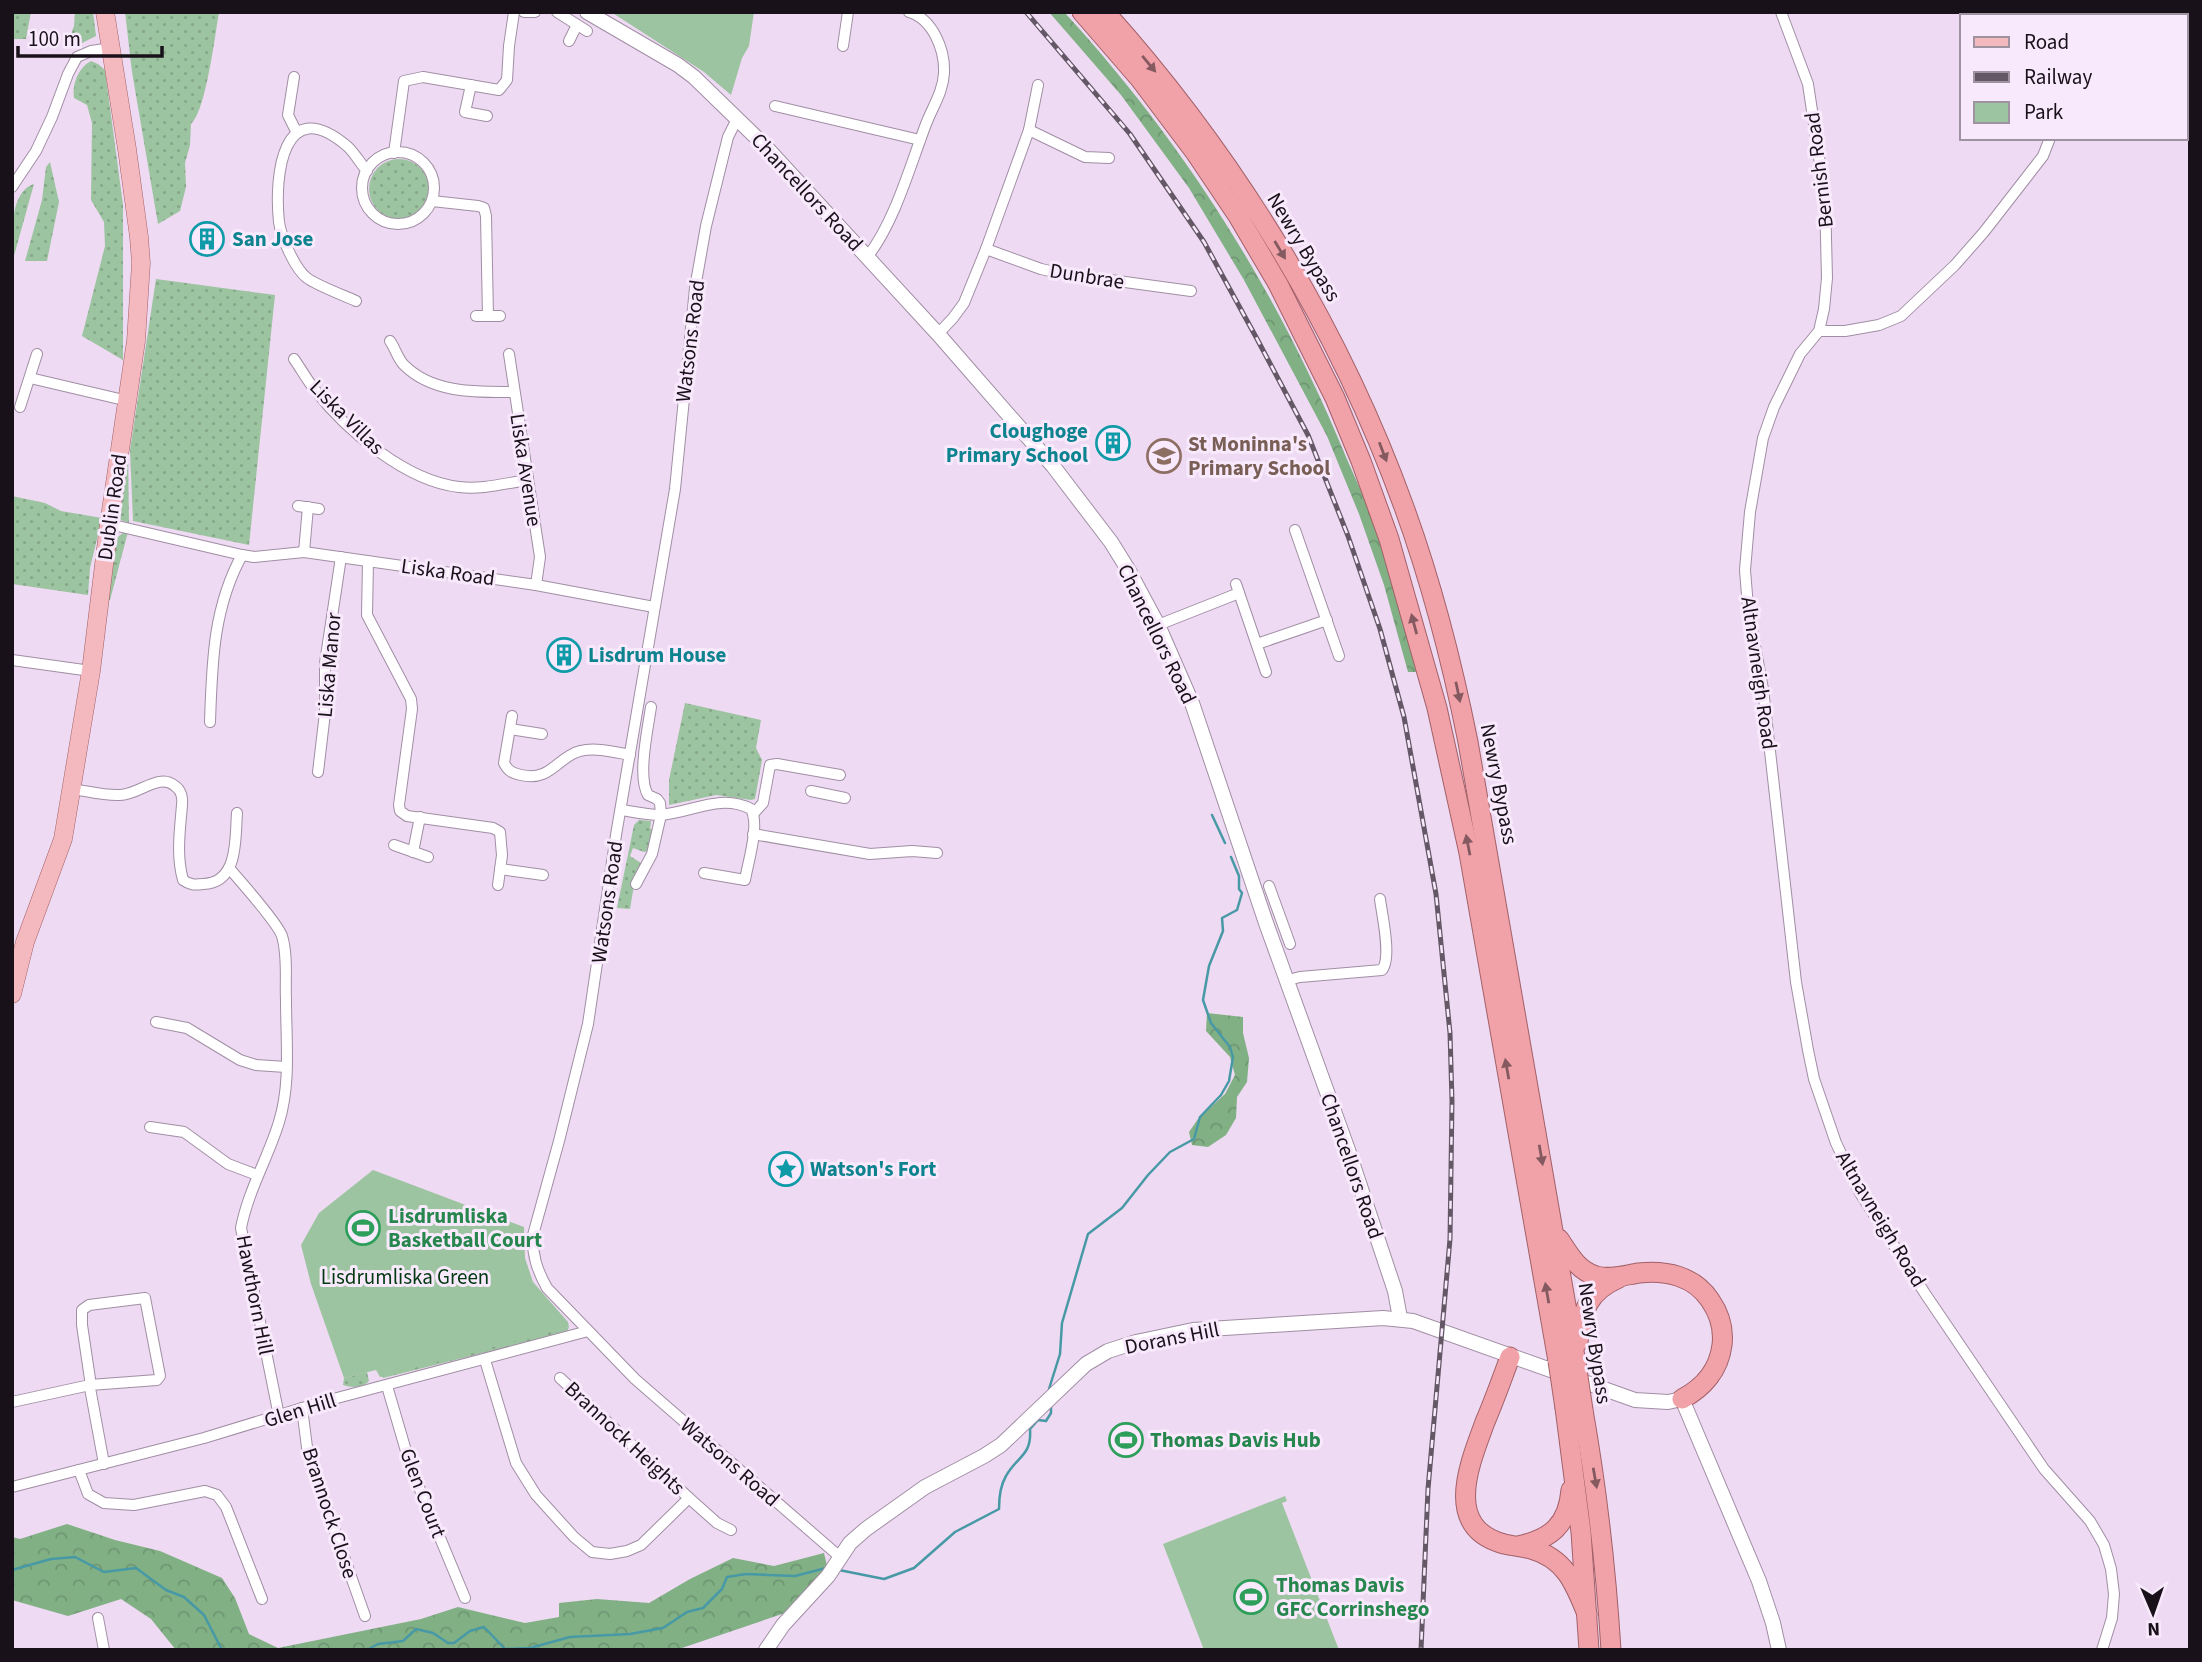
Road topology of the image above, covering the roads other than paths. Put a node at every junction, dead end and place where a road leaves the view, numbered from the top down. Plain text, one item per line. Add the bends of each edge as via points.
1 (105, 12) edge
2 (514, 12) edge
3 (524, 12) edge
4 (535, 12) edge
5 (557, 12) edge
6 (587, 12) edge
7 (848, 12) edge
8 (909, 12) edge
9 (1082, 12) edge
10 (1105, 12) edge
11 (1782, 12) edge
12 (569, 41) dead end
13 (843, 46) dead end
14 (112, 48) junction
15 (294, 77) dead end
16 (471, 85) junction
17 (1038, 85) dead end
18 (775, 106) dead end
19 (487, 116) dead end
20 (737, 118) junction
21 (1029, 130) junction
22 (296, 131) junction
23 (920, 140) junction
24 (2049, 140) edge
25 (394, 153) junction
26 (1109, 158) dead end
27 (367, 171) junction
28 (12, 187) edge
29 (432, 201) junction
30 (986, 249) junction
31 (868, 256) junction
32 (1191, 291) dead end
33 (356, 301) dead end
34 (476, 316) dead end
35 (1819, 331) junction
36 (938, 334) junction
37 (390, 341) dead end
38 (37, 354) dead end
39 (509, 354) dead end
40 (294, 359) dead end
41 (30, 378) junction
42 (514, 392) junction
43 (128, 401) junction
44 (20, 407) dead end
45 (528, 480) junction
46 (309, 507) dead end
47 (109, 524) junction
48 (1295, 530) dead end
49 (304, 552) junction
50 (242, 555) junction
51 (341, 557) junction
52 (368, 561) junction
53 (1745, 570) joint
54 (536, 585) junction
55 (654, 607) junction
56 (1327, 620) junction
57 (1158, 625) junction
58 (1257, 643) junction
59 (1339, 656) dead end
60 (12, 660) edge
61 (90, 671) junction
62 (1266, 672) dead end
63 (651, 707) dead end
64 (512, 716) dead end
65 (210, 722) dead end
66 (510, 729) junction
67 (542, 734) dead end
68 (630, 754) junction
69 (318, 772) dead end
70 (72, 789) junction
71 (811, 791) dead end
72 (826, 794) junction
73 (845, 797) dead end
74 (622, 810) junction
75 (237, 813) dead end
76 (754, 813) junction
77 (660, 815) junction
78 (420, 817) junction
79 (753, 834) junction
80 (394, 845) dead end
81 (413, 852) junction
82 (937, 853) dead end
83 (428, 857) dead end
84 (229, 868) junction
85 (500, 869) junction
86 (704, 873) dead end
87 (543, 875) dead end
88 (636, 884) dead end
89 (498, 885) dead end
90 (1269, 886) dead end
91 (1380, 899) dead end
92 (1273, 920) junction
93 (1290, 944) dead end
94 (1287, 980) junction
95 (13, 991) edge
96 (156, 1022) dead end
97 (286, 1067) junction
98 (150, 1127) dead end
99 (257, 1175) junction
100 (1553, 1229) junction
101 (1623, 1276) junction
102 (1400, 1318) junction
103 (588, 1331) junction
104 (1510, 1357) junction
105 (485, 1360) junction
106 (1570, 1361) junction
107 (560, 1378) dead end
108 (90, 1385) junction
109 (387, 1386) junction
110 (1682, 1399) junction
111 (12, 1402) edge
112 (302, 1408) junction
113 (1574, 1409) junction
114 (279, 1416) junction
115 (104, 1464) junction
116 (1573, 1468) junction
117 (79, 1470) junction
118 (12, 1487) edge
119 (689, 1498) junction
120 (731, 1530) dead end
121 (1516, 1546) junction
122 (835, 1565) junction
123 (465, 1598) dead end
124 (262, 1599) dead end
125 (1587, 1614) junction
126 (365, 1616) dead end
127 (98, 1618) dead end
128 (104, 1650) edge
129 (766, 1650) edge
130 (1589, 1650) edge
131 (1611, 1650) edge
132 (1779, 1650) edge
133 (2102, 1650) edge

1 - 14 main road, Dublin Road
2 - 16 street via 507,80 499,90
3 - 4 street
5 - 12 street via 582,28
6 - 20 street, Chancellors Road via 678,65
7 - 13 street
8 - 23 street via 933,31 943,62 940,95
106 -> 9 highway, Newry Bypass via 1455,781 1384,526 1335,398 1238,216 1140,79
10 -> 100 highway, Newry Bypass via 1210,142 1287,261 1338,352 1405,508 1452,663
11 - 35 street, Bernish Road via 1807,81 1825,197 1827,278
14 - 28 street via 77,57 36,151
14 - 43 main road, Dublin Road via 141,263
15 - 22 street via 288,115
16 - 19 street via 465,112
16 - 25 street via 423,77 404,81
17 - 21 street
18 - 23 street
20 - 31 street, Chancellors Road
20 - 55 street, Watsons Road via 706,226 695,288 675,489
21 - 26 street via 1086,157
21 - 30 street
22 - 27 street via 322,130 348,147
22 - 33 street via 286,147 281,172 279,224 293,260 307,278
23 - 31 street via 887,226
24 - 35 street via 2043,156 1984,232 1901,316 1880,325
25 - 27 street via 377,159
25 - 29 street via 417,158 427,166 434,184
27 - 29 street via 362,184 364,201 387,223 416,220
29 - 34 street via 484,208 494,316
30 - 32 street, Dunbrae via 1050,271
30 - 36 street via 964,303
31 - 36 street, Chancellors Road
35 - 53 street, Bernish Road via 1800,354 1763,438
36 - 57 street, Chancellors Road via 1053,466 1111,542
37 - 42 street via 404,364 429,381 448,388
38 - 41 street
39 - 42 street, Liska Avenue
40 - 45 street, Liska Villas via 342,419 392,462 456,487
41 - 43 street
41 - 44 street
42 - 45 street, Liska Avenue
43 - 47 main road, Dublin Road
45 - 54 street, Liska Avenue via 540,557
46 - 49 street
47 - 50 street, Liska Road
47 - 61 main road, Dublin Road
48 - 56 street
49 - 50 street, Liska Road
49 - 51 street, Liska Road
50 - 65 street via 224,596 212,650
51 - 52 street, Liska Road
51 - 69 street, Liska Manor via 325,663 326,713
52 - 54 street, Liska Road
52 - 78 street via 367,615 411,699 400,811
53 - 133 street, Altnavneigh Road via 1765,702 1796,982 1824,1108 1849,1170 1884,1233 2044,1469 2090,1521 2104,1545 2114,1594
54 - 55 street, Liska Road
55 - 68 street, Watsons Road
56 - 58 street
56 - 59 street
57 - 58 street via 1237,588
57 - 92 street, Chancellors Road
58 - 62 street
60 - 61 street
61 - 70 main road, Dublin Road
63 - 77 street via 644,787 660,803
64 - 66 street
66 - 67 street
66 - 68 street via 504,763 511,772 526,776 545,774 577,752
68 - 74 street, Watsons Road
70 - 84 street via 121,795 168,781 178,788 183,800 178,865 183,880 191,885 210,884
70 - 95 main road, Dublin Road via 63,839 25,942
71 - 72 street
72 - 73 street
72 - 76 street via 835,774 769,766 763,803
74 - 77 street
74 - 103 street, Watsons Road via 588,1024 532,1250 547,1288
75 - 84 street
76 - 77 street via 746,806 717,802
76 - 79 street
77 - 88 street via 652,854
78 - 81 street
78 - 85 street via 500,832
79 - 82 street via 870,853
79 - 86 street via 745,885
80 - 81 street
81 - 83 street
84 - 97 street, Hawthorn Hill via 281,934
85 - 87 street
85 - 89 street
90 - 92 street
91 - 94 street via 1387,956 1382,970
92 - 93 street
92 - 94 street, Chancellors Road
94 - 102 street, Chancellors Road via 1395,1291
96 - 97 street via 187,1028 240,1060
97 - 99 street, Hawthorn Hill via 279,1121
98 - 99 street via 184,1132 228,1164
99 - 114 street, Hawthorn Hill via 241,1228
100 - 101 highway via 1585,1270 1606,1277
100 - 106 highway, Newry Bypass
101 - 106 highway via 1606,1283 1585,1306
101 - 110 highway via 1649,1272 1686,1278 1699,1286 1714,1306 1722,1331 1720,1358 1705,1382
102 - 104 street, Dorans Hill
102 - 122 street, Dorans Hill via 1241,1325 1167,1335 1108,1351 1086,1364 1001,1445 925,1487 866,1529
103 - 105 street, Glen Hill
103 - 122 street, Watsons Road
104 - 110 street, Dorans Hill via 1635,1401
104 - 121 highway via 1467,1472 1465,1502 1482,1533
105 - 109 street, Glen Hill
105 - 119 street, Brannock Heights via 516,1463 531,1489 592,1552 610,1554 641,1545
106 - 113 highway, Newry Bypass, bridge
107 - 119 street, Brannock Heights
108 - 108 street via 158,1380 145,1298 89,1305 82,1310
108 - 111 street
108 - 115 street
109 - 112 street, Glen Hill
109 - 123 street, Glen Court via 411,1468
110 - 132 street via 1759,1581
112 - 114 street, Glen Hill
112 - 126 street, Brannock Close via 308,1455
113 - 116 highway, Newry Bypass
113 -> 131 highway, Newry Bypass via 1597,1494
114 - 115 street, Glen Hill
115 - 117 street, Glen Hill
116 - 121 highway via 1571,1496 1562,1521 1545,1538
116 - 125 highway, Newry Bypass
117 - 118 street, Glen Hill
117 - 124 street via 88,1494 104,1503 134,1504 205,1491 217,1495
119 - 120 street, Brannock Heights
121 - 125 highway via 1557,1561 1571,1578
122 - 129 street, Dorans Hill
125 - 130 highway, Newry Bypass
127 - 128 street

